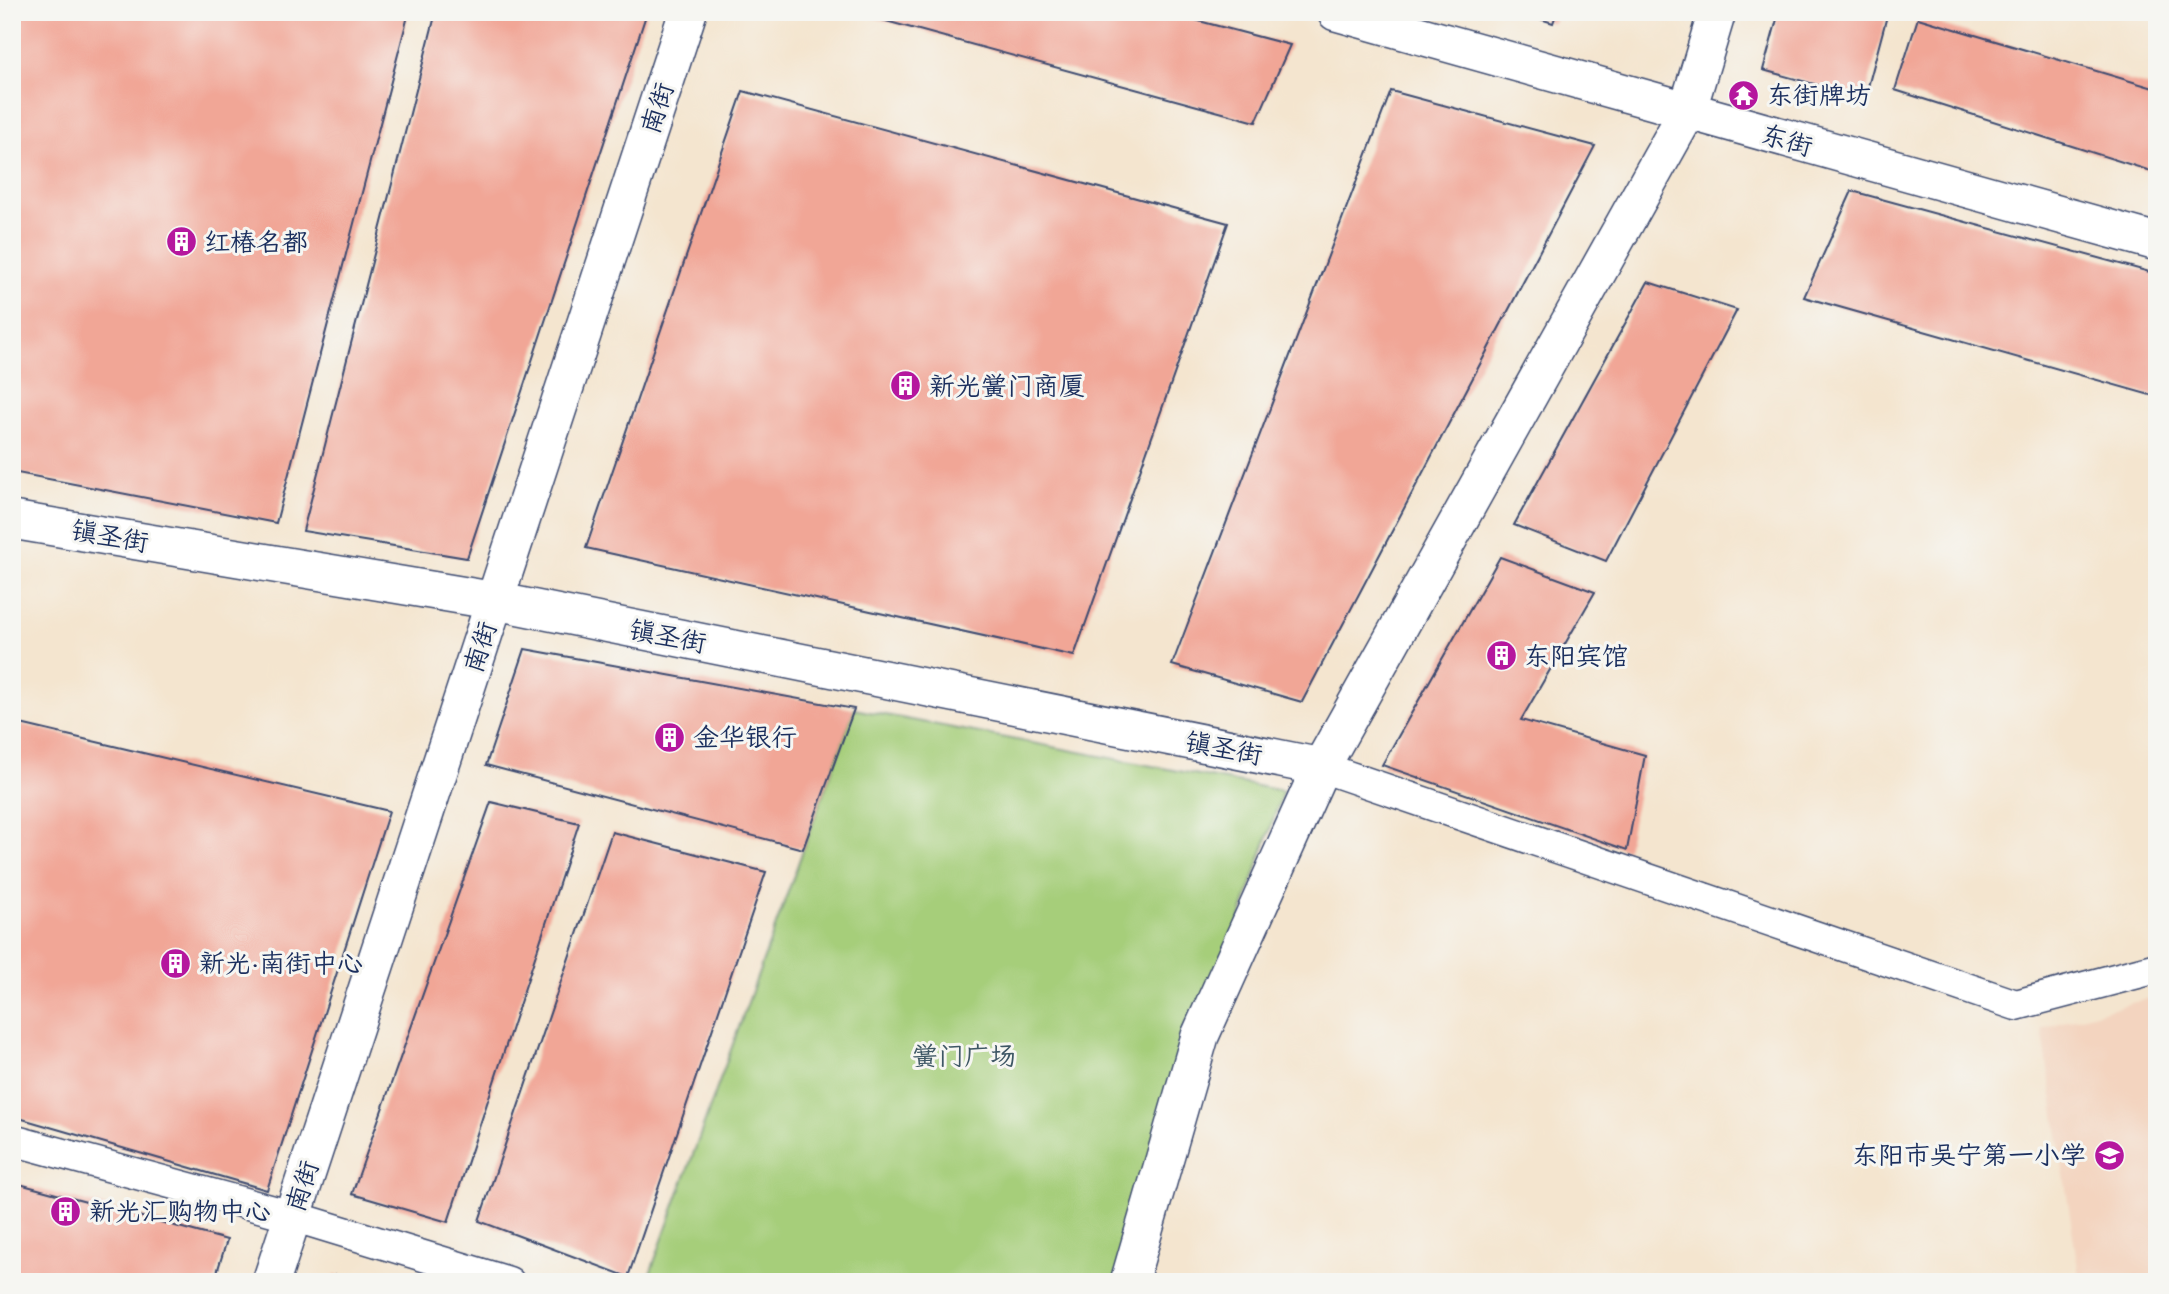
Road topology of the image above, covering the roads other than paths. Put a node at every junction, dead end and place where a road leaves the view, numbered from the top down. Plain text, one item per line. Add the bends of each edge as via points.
1 (688, 12) edge
2 (1336, 12) edge
3 (1717, 12) edge
4 (1687, 112) junction
5 (2157, 242) edge
6 (12, 520) edge
7 (496, 601) junction
8 (1321, 767) junction
9 (2157, 968) edge
10 (12, 1140) edge
11 (292, 1216) junction
12 (271, 1282) edge
13 (509, 1282) edge
14 (1129, 1282) edge

1 - 7 street, 南街
2 - 4 street, 东街
3 - 4 street
4 - 5 street, 东街
4 - 8 street
6 - 7 street, 镇圣街
7 - 8 street, 镇圣街
7 - 11 street, 南街
8 - 9 street via 2016,1005
8 - 14 street via 1199,1036
10 - 11 street
11 - 12 street, 南街
11 - 13 street

